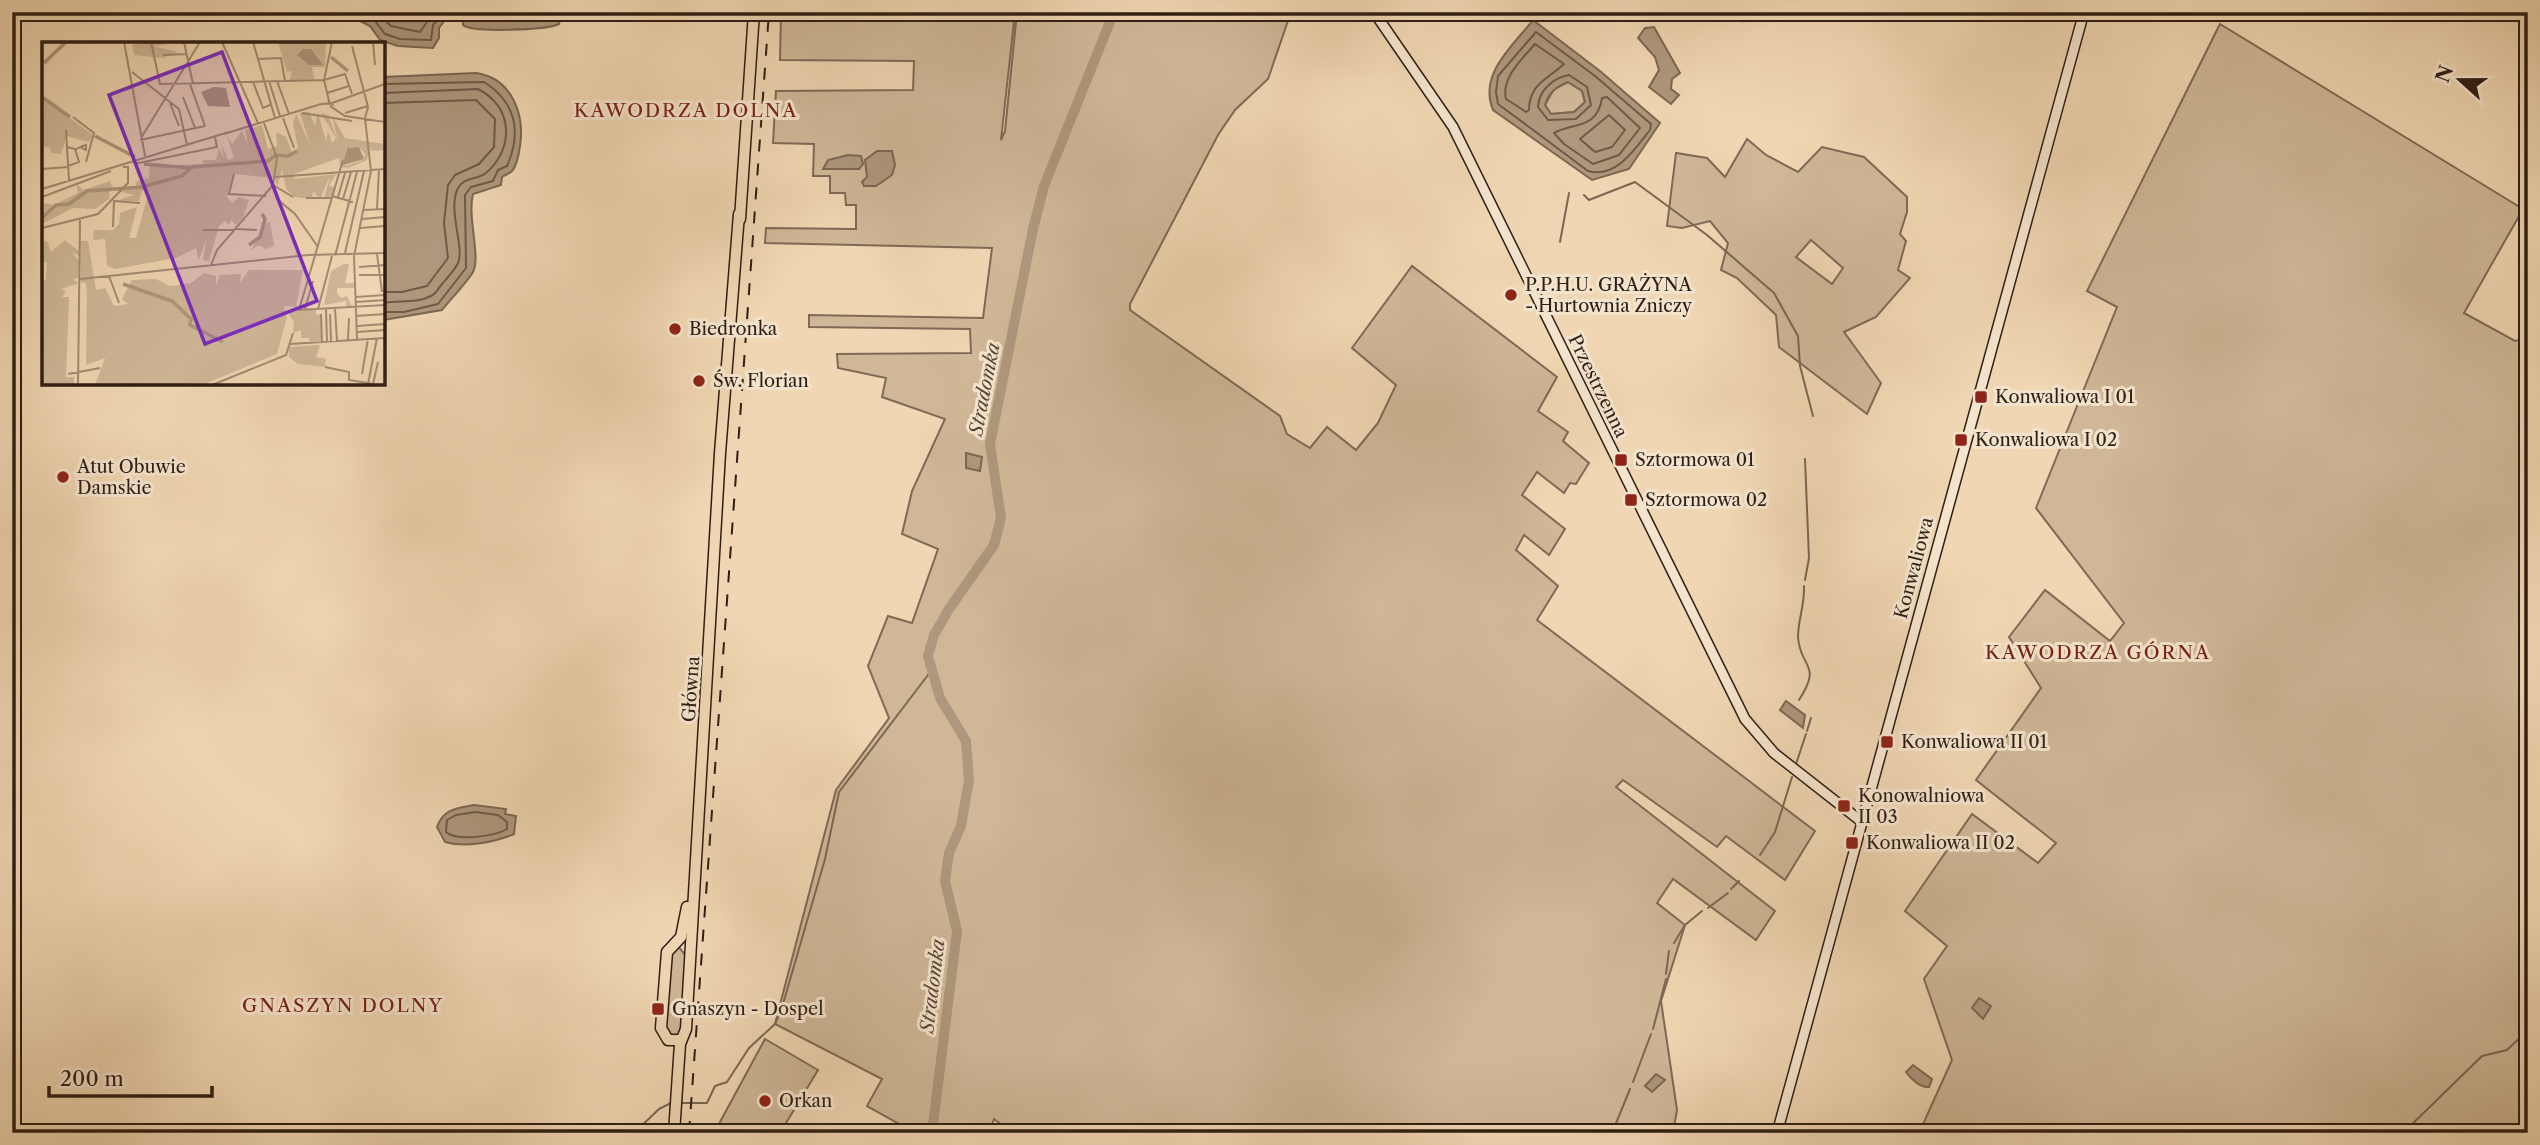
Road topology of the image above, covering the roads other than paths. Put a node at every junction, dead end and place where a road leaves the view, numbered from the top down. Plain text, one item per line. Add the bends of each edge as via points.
1 (754, 12) edge
2 (1374, 12) edge
3 (2084, 12) edge
4 (1861, 822) junction
5 (692, 880) junction
6 (677, 943) junction
7 (690, 954) junction
8 (676, 1041) junction
9 (674, 1133) edge
10 (1777, 1133) edge

1 - 5 main road, Główna
2 - 4 street, Przestrzenna via 1453,127 1745,719 1774,753
3 - 4 street, Konwaliowa
4 - 10 street, Konwaliowa
5 - 6 main road, Główna
5 - 7 main road, Główna
6 - 7 main road
6 - 8 main road, Główna via 667,952 661,1028 664,1037
7 - 8 main road, Główna via 686,1030
8 - 9 main road

